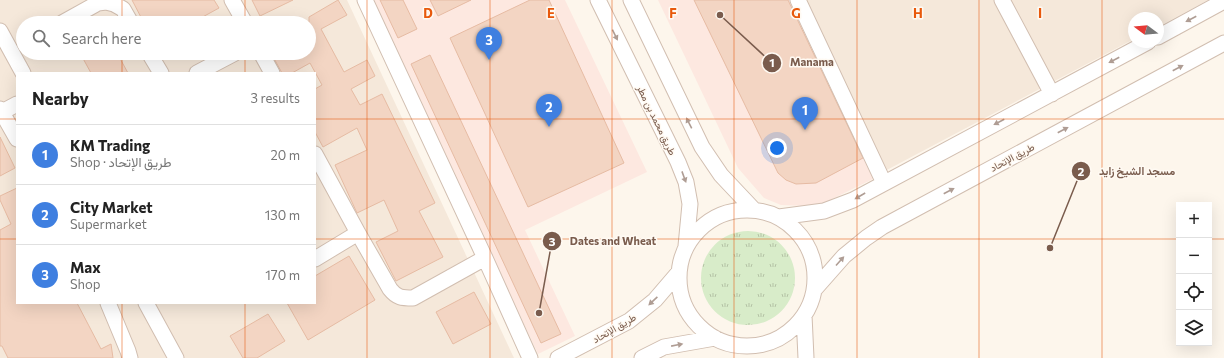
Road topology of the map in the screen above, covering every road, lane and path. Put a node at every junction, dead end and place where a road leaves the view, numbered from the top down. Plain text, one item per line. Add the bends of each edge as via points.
1 (232, 0) edge
2 (365, 0) edge
3 (598, 0) edge
4 (631, 0) edge
5 (798, 0) edge
6 (1002, 0) edge
7 (1214, 3) edge
8 (75, 16) edge
9 (127, 16) edge
10 (241, 16) edge
11 (0, 31) edge
12 (1164, 33) edge
13 (1224, 43) edge
14 (16, 47) edge
15 (1137, 48) edge
16 (20, 60) edge
17 (153, 60) edge
18 (222, 60) edge
19 (265, 60) edge
20 (23, 72) edge
21 (160, 72) edge
22 (199, 72) edge
23 (271, 72) edge
24 (1052, 94) junction
25 (16, 104) edge
26 (1, 111) edge
27 (16, 137) edge
28 (316, 156) edge
29 (884, 182) junction
30 (754, 210) junction
31 (779, 217) junction
32 (358, 233) junction
33 (686, 248) junction
34 (316, 258) edge
35 (485, 258) junction
36 (680, 272) junction
37 (814, 290) junction
38 (108, 304) edge
39 (147, 304) edge
40 (804, 315) junction
41 (715, 338) junction
42 (745, 346) junction
43 (130, 358) edge
44 (176, 358) edge
45 (530, 358) edge
46 (558, 358) edge
47 (642, 358) edge
48 (755, 358) edge
49 (806, 358) edge

1 - 10 street
2 - 35 street
3 -> 33 street, طريق محمد بن مطر via 686,182 690,204
30 -> 4 street via 721,175 702,147
5 - 29 street
6 - 24 street
7 -> 12 street
8 - 9 street via 98,3 106,2 123,9
11 - 14 street
37 -> 13 street, طريق اﻹتحاد via 844,256 882,227
15 -> 24 street
16 - 20 street
17 - 21 street
18 - 22 street
19 - 23 street
24 -> 29 street
25 - 26 street
26 - 27 street
28 - 32 street
29 -> 31 street via 853,200 832,208
30 - 31 street
30 - 33 street via 722,214 707,222
31 - 37 street via 791,225 808,248 813,261
32 - 34 street
32 - 35 street via 390,289 395,295 403,298 413,298
33 - 36 street
35 - 45 street
36 - 41 street via 680,288 691,317
36 -> 46 street, طريق اﻹتحاد via 655,300 629,321
37 - 40 street
38 - 43 street
39 - 44 street
40 - 42 street via 785,335 759,345
40 - 49 street
41 - 42 street via 729,344
47 -> 41 street via 664,347
42 - 48 street

